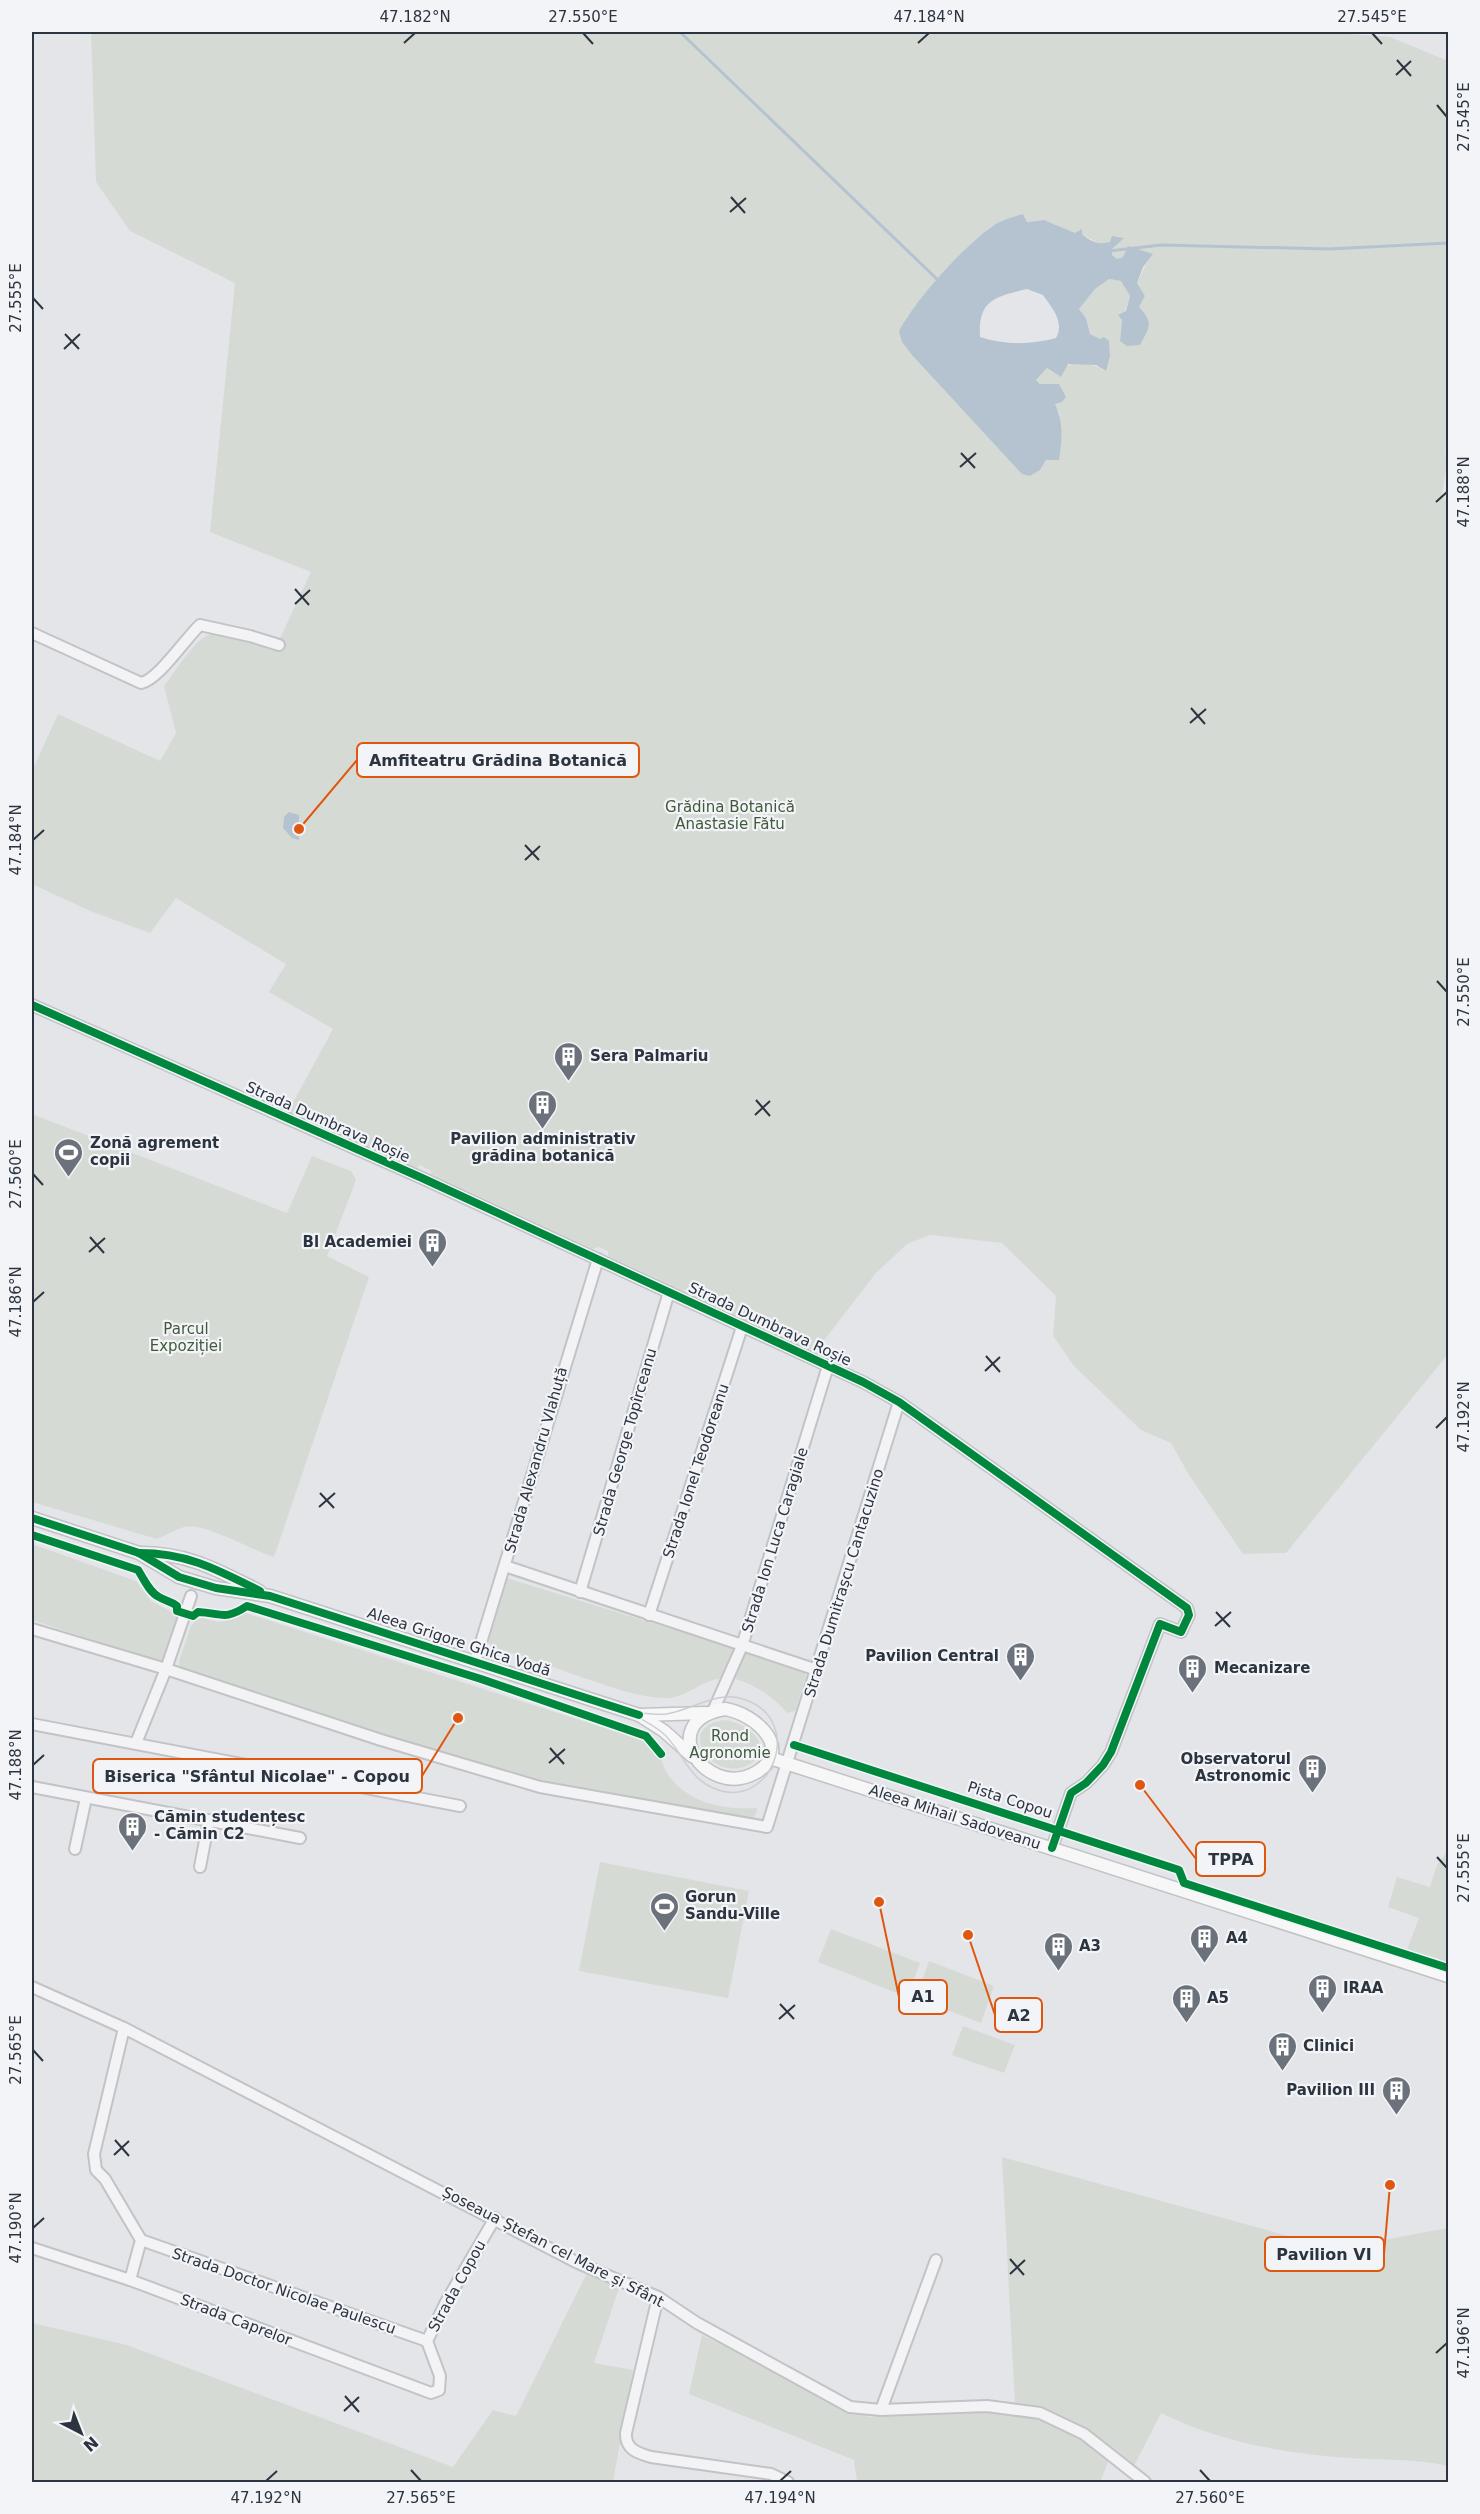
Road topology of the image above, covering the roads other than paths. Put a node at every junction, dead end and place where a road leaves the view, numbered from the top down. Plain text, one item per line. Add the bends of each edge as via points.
1 (32, 633) edge
2 (279, 645) dead end
3 (32, 1005) edge
4 (598, 1259) junction
5 (669, 1292) junction
6 (742, 1327) junction
7 (828, 1366) junction
8 (899, 1402) junction
9 (32, 1518) edge
10 (139, 1553) junction
11 (505, 1566) junction
12 (580, 1592) junction
13 (191, 1596) dead end
14 (270, 1596) junction
15 (649, 1616) junction
16 (32, 1629) edge
17 (742, 1646) junction
18 (475, 1662) junction
19 (166, 1670) junction
20 (817, 1670) junction
21 (710, 1712) junction
22 (639, 1715) junction
23 (32, 1724) edge
24 (136, 1743) junction
25 (695, 1758) junction
26 (770, 1758) junction
27 (787, 1763) junction
28 (32, 1787) edge
29 (86, 1798) junction
30 (460, 1806) dead end
31 (209, 1820) junction
32 (300, 1838) dead end
33 (1052, 1848) junction
34 (75, 1849) dead end
35 (200, 1867) dead end
36 (1449, 1976) edge
37 (32, 1988) edge
38 (124, 2028) junction
39 (495, 2218) junction
40 (141, 2240) junction
41 (32, 2248) edge
42 (936, 2260) dead end
43 (130, 2280) junction
44 (658, 2297) junction
45 (427, 2341) junction
46 (439, 2390) joint
47 (881, 2410) junction
48 (788, 2482) edge
49 (1145, 2482) edge

1 - 2 street via 141,683 155,676 200,625
3 - 4 street, Strada Dumbrava Roșie
4 - 5 street, Strada Dumbrava Roșie
4 - 11 street, Strada Alexandru Vlahuță
5 - 6 street, Strada Dumbrava Roșie
5 - 12 street, Strada George Topîrceanu
6 - 7 street, Strada Dumbrava Roșie
6 - 15 street, Strada Ionel Teodoreanu
7 - 8 street, Strada Dumbrava Roșie
7 - 17 street, Strada Ion Luca Caragiale
8 - 20 street, Strada Dumitrașcu Cantacuzino
8 - 33 street, Strada Dumbrava Roșie via 1187,1608 1189,1615 1180,1632 1161,1624 1111,1752 1086,1783 1071,1793
9 - 10 main road, Aleea Grigore Ghica Vodă
10 - 14 main road, Aleea Grigore Ghica Vodă via 183,1557 206,1564
10 - 14 main road, Aleea Grigore Ghica Vodă via 188,1580
11 - 12 street
11 - 18 street, Strada Alexandru Vlahuță
12 - 15 street
13 - 19 street
14 - 18 main road, Aleea Grigore Ghica Vodă
15 - 17 street
16 - 19 street
17 - 20 street
17 - 21 street, Strada Ion Luca Caragiale
18 - 22 main road, Aleea Grigore Ghica Vodă
19 - 24 street
19 - 27 street, Strada Dumitrașcu Cantacuzino via 540,1787 767,1827
20 - 27 street, Strada Dumitrașcu Cantacuzino
21 - 22 main road, Aleea Grigore Ghica Vodă
21 - 25 main road via 697,1719 690,1734 690,1749
21 - 26 main road via 737,1711 757,1721 771,1742
22 - 25 main road, Aleea Grigore Ghica Vodă
23 - 24 street
24 - 30 street
25 - 26 main road via 709,1771 738,1778 758,1772
26 - 27 main road, Aleea Mihail Sadoveanu
27 - 33 main road, Aleea Mihail Sadoveanu
28 - 29 street
29 - 31 street
29 - 34 street
31 - 32 street
31 - 35 street
33 - 36 main road, Aleea Mihail Sadoveanu
37 - 38 street, Șoseaua Ștefan cel Mare și Sfânt
38 - 39 street, Șoseaua Ștefan cel Mare și Sfânt
38 - 40 street via 94,2154 96,2170
39 - 44 street, Șoseaua Ștefan cel Mare și Sfânt via 578,2263
39 - 45 street, Strada Copou
40 - 43 street
40 - 45 street, Strada Doctor Nicolae Paulescu
41 - 43 street, Strada Caprelor
42 - 47 street
43 - 46 street, Strada Caprelor via 409,2386 431,2393
44 - 47 street, Șoseaua Ștefan cel Mare și Sfânt via 850,2407
44 - 48 street via 626,2433 628,2447 651,2457 771,2474
45 - 46 street, Strada Copou via 440,2376
47 - 49 street, Șoseaua Ștefan cel Mare și Sfânt via 987,2406 1040,2413 1084,2434

